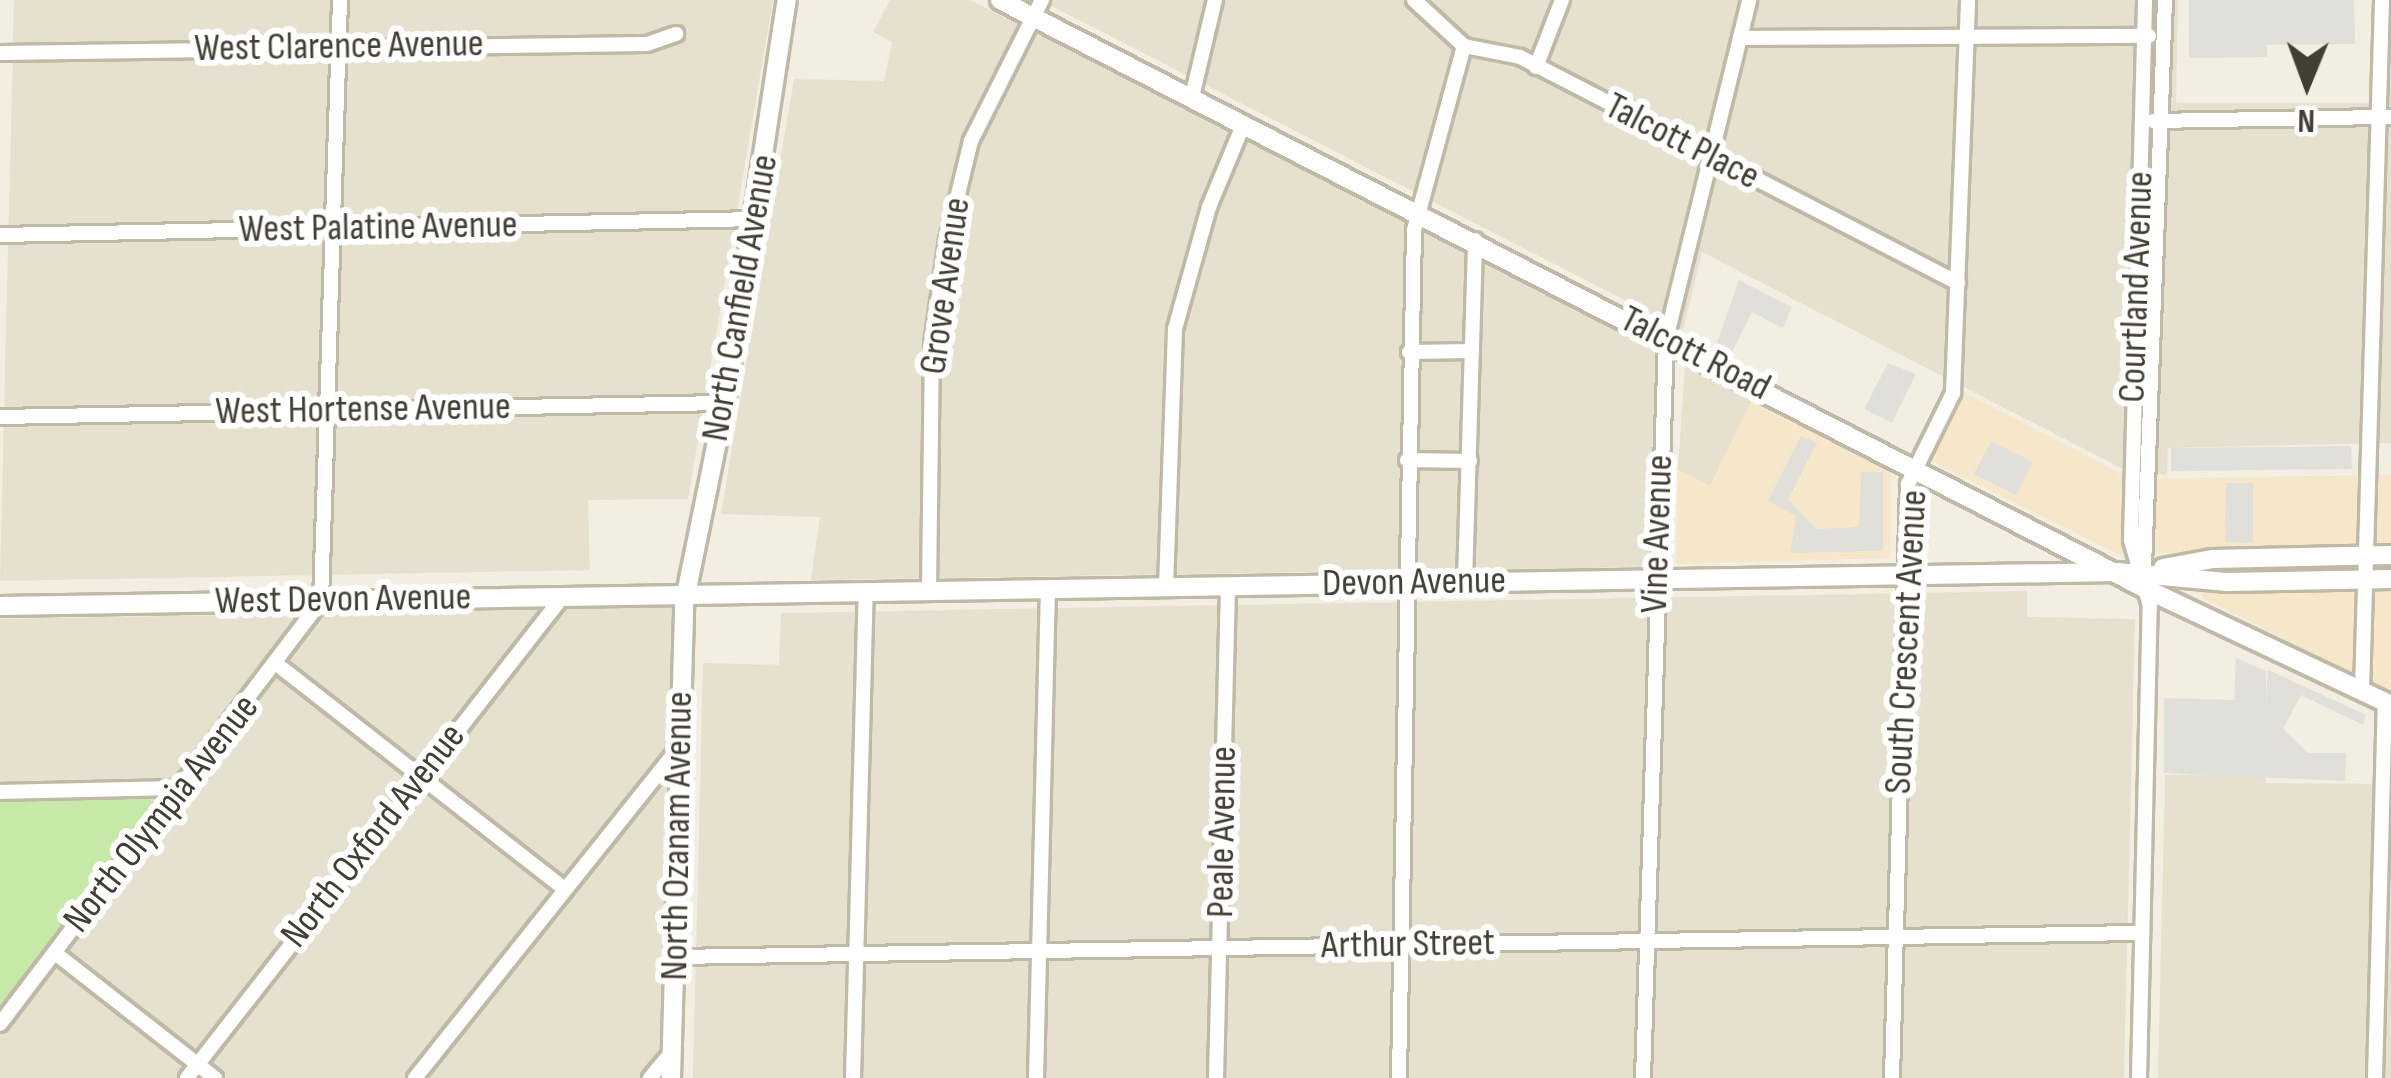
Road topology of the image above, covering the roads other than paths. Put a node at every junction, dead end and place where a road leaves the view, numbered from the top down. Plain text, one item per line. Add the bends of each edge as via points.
1 (340, 0) edge
2 (787, 0) edge
3 (1000, 0) edge
4 (1215, 0) edge
5 (1414, 0) edge
6 (1562, 0) edge
7 (1749, 0) edge
8 (1968, 0) edge
9 (2145, 0) edge
10 (2165, 0) edge
11 (2382, 0) edge
12 (1036, 8) edge
13 (676, 34) dead end
14 (1967, 36) junction
15 (2144, 36) junction
16 (2164, 36) junction
17 (1741, 38) junction
18 (339, 46) junction
19 (1464, 46) junction
20 (0, 53) edge
21 (1536, 67) junction
22 (1192, 97) junction
23 (2385, 117) edge
24 (2142, 121) junction
25 (2161, 121) junction
26 (1244, 123) junction
27 (1711, 157) junction
28 (1419, 212) junction
29 (757, 220) junction
30 (335, 229) junction
31 (0, 235) edge
32 (1475, 240) junction
33 (1958, 283) junction
34 (1666, 339) junction
35 (1472, 351) junction
36 (1409, 352) junction
37 (725, 403) junction
38 (331, 411) junction
39 (0, 417) edge
40 (1407, 460) junction
41 (1470, 460) junction
42 (1918, 468) junction
43 (2391, 555) edge
44 (2368, 556) junction
45 (2117, 572) junction
46 (1905, 576) junction
47 (2391, 579) edge
48 (1655, 580) junction
49 (2145, 580) junction
50 (2367, 580) junction
51 (1465, 582) junction
52 (1406, 584) junction
53 (1166, 586) junction
54 (1228, 586) junction
55 (1048, 589) junction
56 (928, 591) junction
57 (866, 592) junction
58 (686, 594) junction
59 (563, 596) junction
60 (321, 601) junction
61 (0, 607) edge
62 (278, 664) junction
63 (2362, 691) junction
64 (2388, 704) edge
65 (680, 746) junction
66 (419, 776) junction
67 (181, 788) junction
68 (0, 792) edge
69 (562, 887) junction
70 (2142, 933) junction
71 (1896, 937) junction
72 (1646, 941) junction
73 (1402, 945) junction
74 (1220, 948) junction
75 (1039, 951) junction
76 (55, 953) junction
77 (857, 954) junction
78 (674, 957) junction
79 (0, 1024) edge
80 (672, 1052) junction
81 (198, 1064) junction
82 (187, 1078) edge
83 (215, 1078) edge
84 (415, 1078) edge
85 (650, 1078) edge
86 (671, 1078) edge
87 (853, 1078) edge
88 (1036, 1078) edge
89 (1216, 1078) edge
90 (1399, 1078) edge
91 (1643, 1078) edge
92 (1892, 1078) edge
93 (2139, 1078) edge
94 (2375, 1078) edge

1 - 18 street
2 - 29 street, North Canfield Avenue
3 - 12 street, Talcott Road
4 - 22 street
5 - 19 street
6 - 21 street
7 - 17 street, Vine Avenue
8 - 14 street, South Crescent Avenue
9 - 15 street, Courtland Avenue
10 - 16 street, Courtland Avenue
11 - 23 street
12 - 22 street, Talcott Road
12 - 56 street, Grove Avenue via 971,141 946,240 932,344
13 - 18 street, West Clarence Avenue via 647,44
14 - 15 street
14 - 17 street
14 - 33 street, South Crescent Avenue
15 - 16 street
15 - 24 street, Courtland Avenue
16 - 25 street, Courtland Avenue
17 - 27 street, Vine Avenue
18 - 20 street, West Clarence Avenue
18 - 30 street
19 - 21 street, Talcott Place via 1510,52
19 - 28 street
21 - 27 street, Talcott Place
22 - 26 street, Talcott Road
23 - 25 street
23 - 44 street
24 - 25 street
24 - 49 street, Courtland Avenue via 2131,540
25 - 49 street, Courtland Avenue
26 - 28 street, Talcott Road
26 - 53 street via 1209,207 1175,329
27 - 33 street, Talcott Place
27 - 34 street, Vine Avenue
28 - 32 street, Talcott Road
28 - 36 street
29 - 30 street, West Palatine Avenue
29 - 37 street, North Canfield Avenue
30 - 31 street, West Palatine Avenue
30 - 38 street
32 - 34 street, Talcott Road
32 - 35 street
33 - 42 street, South Crescent Avenue via 1951,401
34 - 42 street, Talcott Road
34 - 48 street, Vine Avenue
35 - 36 street
35 - 41 street
36 - 40 street
37 - 38 street, West Hortense Avenue
37 - 58 street, North Canfield Avenue
38 - 39 street, West Hortense Avenue
38 - 60 street
40 - 41 street
40 - 52 street
41 - 51 street
42 - 45 street, Talcott Road
42 - 46 street, South Crescent Avenue via 1908,484
43 - 44 street, Devon Avenue
44 - 49 street, Devon Avenue via 2212,559
44 - 50 street
45 - 46 street, Devon Avenue
45 - 49 street, Devon Avenue
46 - 48 street, Devon Avenue
46 - 71 street, South Crescent Avenue
47 - 50 street, Devon Avenue
48 - 51 street, Devon Avenue
48 - 72 street, Vine Avenue
49 - 50 street, Devon Avenue
49 - 63 street
49 - 70 street, Courtland Avenue
50 - 63 street
51 - 52 street, Devon Avenue
52 - 54 street, Devon Avenue
52 - 73 street
53 - 54 street, Devon Avenue
53 - 55 street, Devon Avenue
54 - 74 street, Peale Avenue
55 - 56 street, Devon Avenue
55 - 75 street
56 - 57 street, Devon Avenue
57 - 58 street, Devon Avenue
57 - 77 street
58 - 59 street, West Devon Avenue
58 - 65 street, North Ozanam Avenue
59 - 60 street, West Devon Avenue
59 - 66 street, North Oxford Avenue
60 - 61 street, West Devon Avenue
60 - 62 street, North Olympia Avenue
62 - 66 street
62 - 67 street, North Olympia Avenue
63 - 64 street
64 - 94 street
65 - 69 street
65 - 78 street, North Ozanam Avenue
66 - 69 street
66 - 81 street, North Oxford Avenue
67 - 68 street
67 - 76 street, North Olympia Avenue
69 - 84 street
70 - 71 street, Arthur Street
70 - 93 street, Courtland Avenue
71 - 72 street, Arthur Street
71 - 92 street, South Crescent Avenue
72 - 73 street, Arthur Street
72 - 91 street, Vine Avenue
73 - 74 street, Arthur Street
73 - 90 street
74 - 75 street, Arthur Street
74 - 89 street, Peale Avenue
75 - 77 street, Arthur Street
75 - 88 street
76 - 79 street, North Olympia Avenue
76 - 81 street
77 - 78 street, Arthur Street
77 - 87 street
78 - 80 street, North Ozanam Avenue
80 - 85 street
80 - 86 street, North Ozanam Avenue
81 - 82 street, North Oxford Avenue
81 - 83 street

